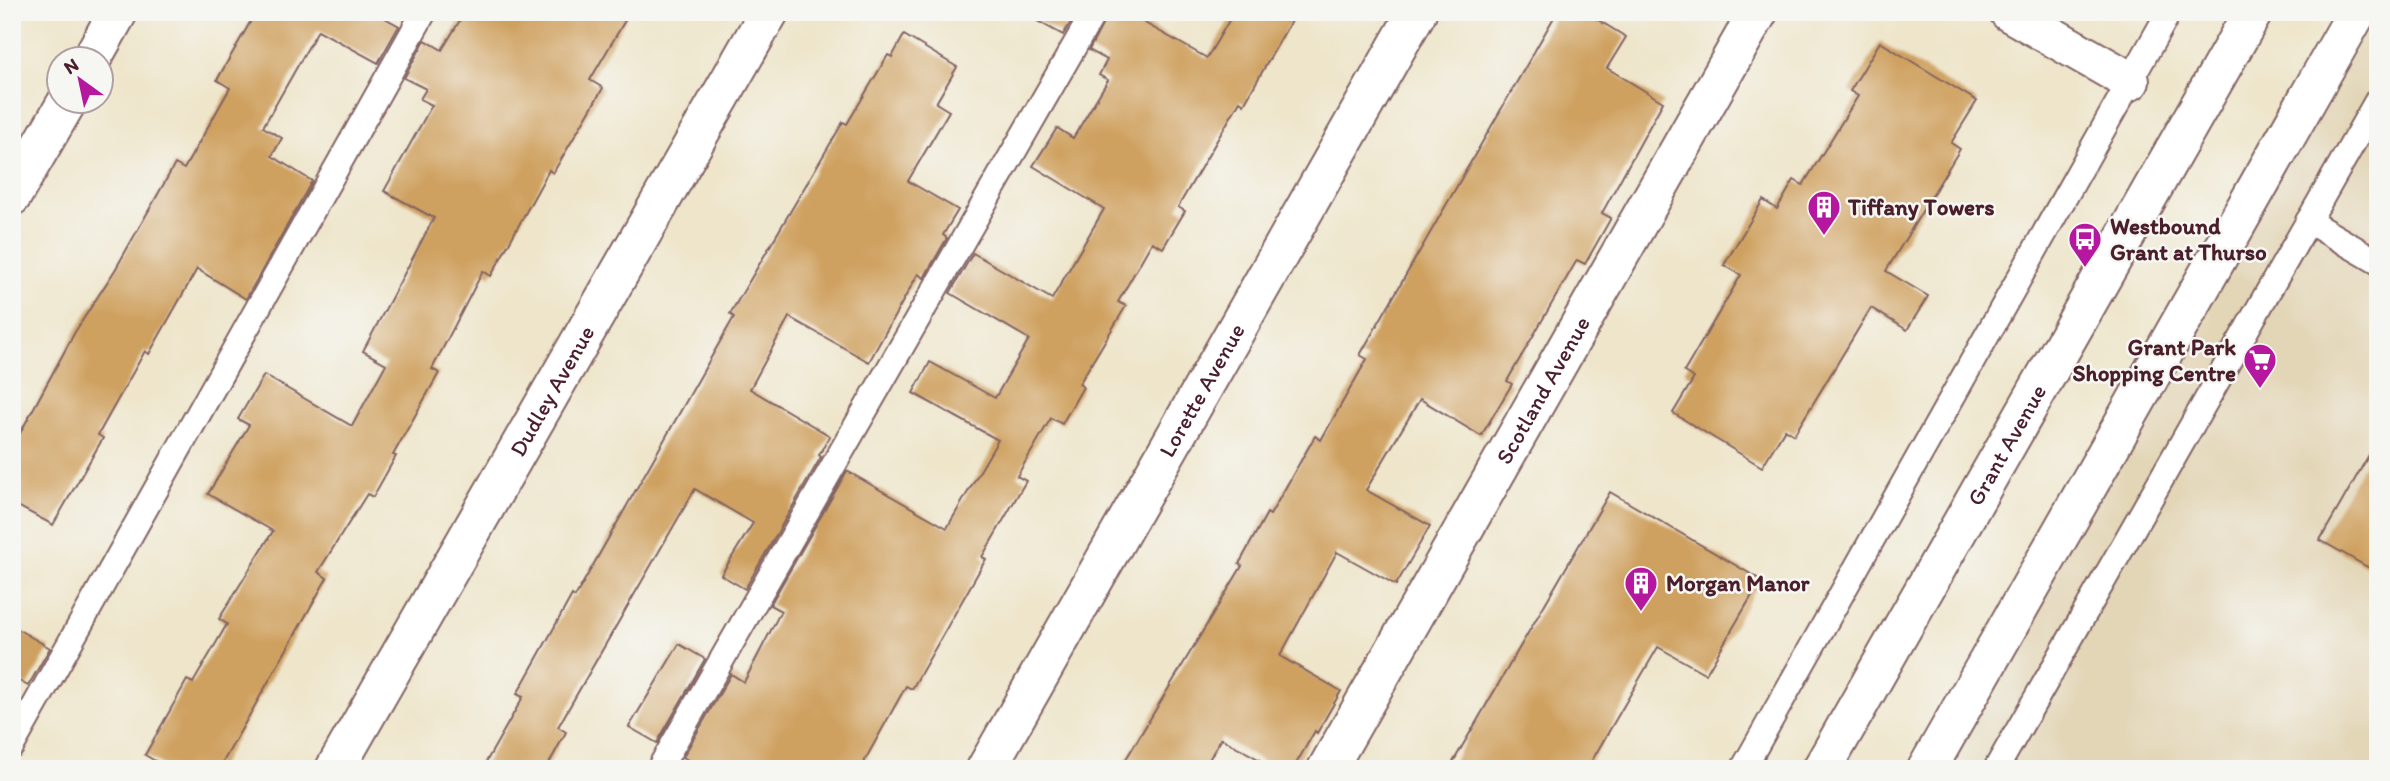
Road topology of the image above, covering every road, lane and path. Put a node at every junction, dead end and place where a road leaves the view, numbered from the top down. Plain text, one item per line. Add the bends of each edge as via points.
1 (118, 12) edge
2 (424, 12) edge
3 (769, 12) edge
4 (1094, 12) edge
5 (1417, 12) edge
6 (1758, 12) edge
7 (2009, 12) edge
8 (2169, 12) edge
9 (2253, 12) edge
10 (2357, 12) edge
11 (99, 46) edge
12 (2130, 81) junction
13 (2378, 99) edge
14 (58, 116) edge
15 (12, 196) edge
16 (2308, 221) junction
17 (2378, 262) edge
18 (12, 746) edge
19 (335, 769) edge
20 (659, 769) edge
21 (986, 769) edge
22 (1327, 769) edge
23 (1743, 769) edge
24 (1822, 769) edge
25 (1927, 769) edge
26 (1996, 769) edge

1 - 11 street
2 - 18 lane
3 - 19 street, Dudley Avenue
4 - 20 lane
5 - 21 street, Lorette Avenue
6 - 22 street, Scotland Avenue
7 - 12 street
8 - 12 lane
9 - 24 street, Grant Avenue
10 - 25 street
12 - 23 lane
13 - 16 lane
14 - 15 street
16 - 17 lane
16 - 26 lane

